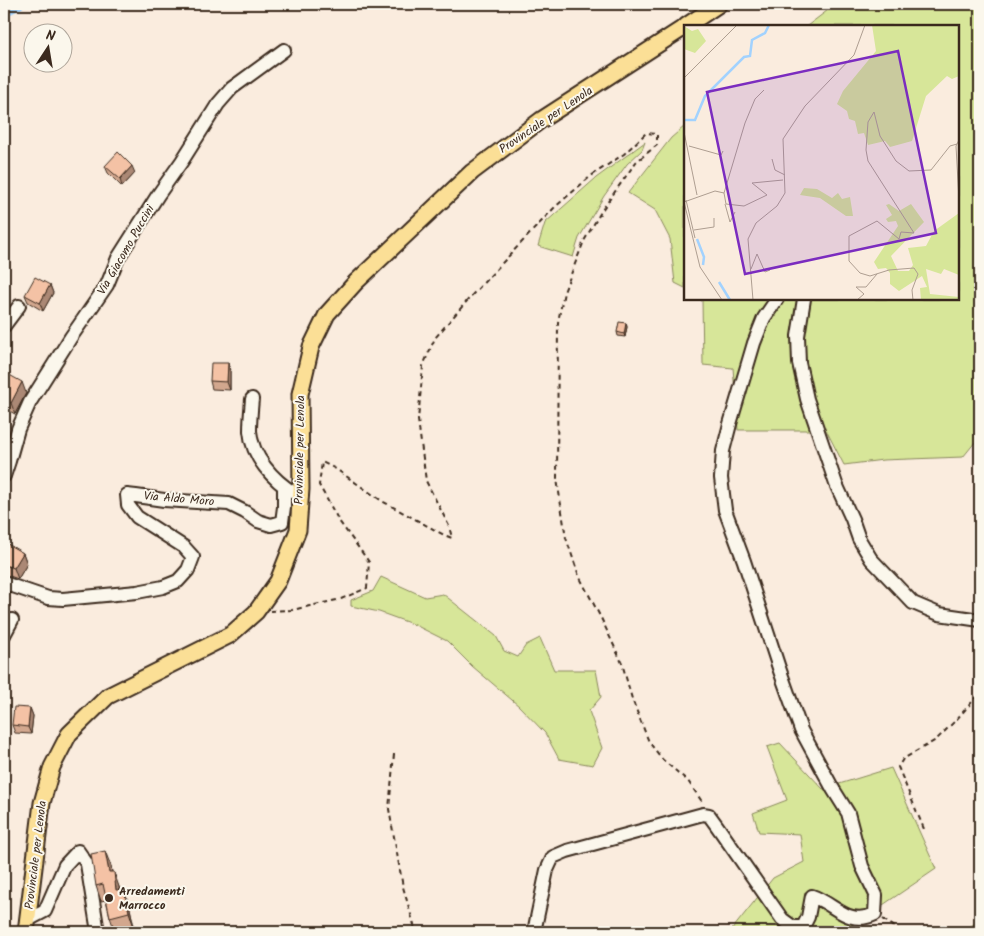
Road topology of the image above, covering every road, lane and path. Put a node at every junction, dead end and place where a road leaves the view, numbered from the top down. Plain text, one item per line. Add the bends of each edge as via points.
1 (719, 4) edge
2 (689, 25) edge
3 (684, 28) edge
4 (284, 50) dead end
5 (776, 300) edge
6 (804, 300) edge
7 (18, 306) dead end
8 (4, 326) edge
9 (252, 399) dead end
10 (4, 476) edge
11 (284, 487) junction
12 (301, 489) junction
13 (4, 583) edge
14 (256, 612) junction
15 (12, 620) dead end
16 (980, 620) edge
17 (4, 635) edge
18 (980, 693) edge
19 (394, 754) dead end
20 (709, 816) junction
21 (924, 829) dead end
22 (875, 914) junction
23 (27, 926) edge
24 (98, 932) edge
25 (416, 932) edge
26 (534, 932) edge
27 (902, 932) edge

1 - 2 main road, Provinciale per Lenola
3 - 12 main road, Provinciale per Lenola via 541,120 472,172 356,282 327,314 311,347 300,394
4 - 10 street, Via Giacomo Puccini via 232,88 218,104 118,258 107,285 30,402
5 - 22 street via 764,318 754,343 723,451 724,510 801,730 848,813 862,866 876,895
6 - 16 street via 798,336 799,363 807,399 859,539 871,559 913,603 939,614
7 - 8 street
9 - 11 street via 250,433 257,455
11 - 12 street via 294,493
11 - 13 street, Via Aldo Moro via 282,522 271,525 230,504 127,495 128,505 137,517 184,547 193,557 188,570 178,581 137,592 64,599 48,598
12 - 14 main road, Provinciale per Lenola via 298,530 278,581
14 - 20 path via 292,610 341,599 367,588 369,562 338,521 320,485 322,462 382,501 452,538 426,481 418,420 423,366 435,338 554,207 646,134 657,134 656,145 636,162 602,210 584,241 564,292 558,322 557,479 566,538 579,576 622,663 649,742 663,760 688,781
14 - 23 main road, Provinciale per Lenola via 230,635 108,696 69,734 52,766 42,803
15 - 17 street
18 - 21 path via 936,740 903,759 898,767
19 - 25 path via 389,809
20 - 22 street via 782,919 793,927 803,927 812,896 850,917 866,918
20 - 26 street via 703,814 553,857 547,870
22 - 27 path
23 - 24 street via 45,911 65,865 78,851 87,864

